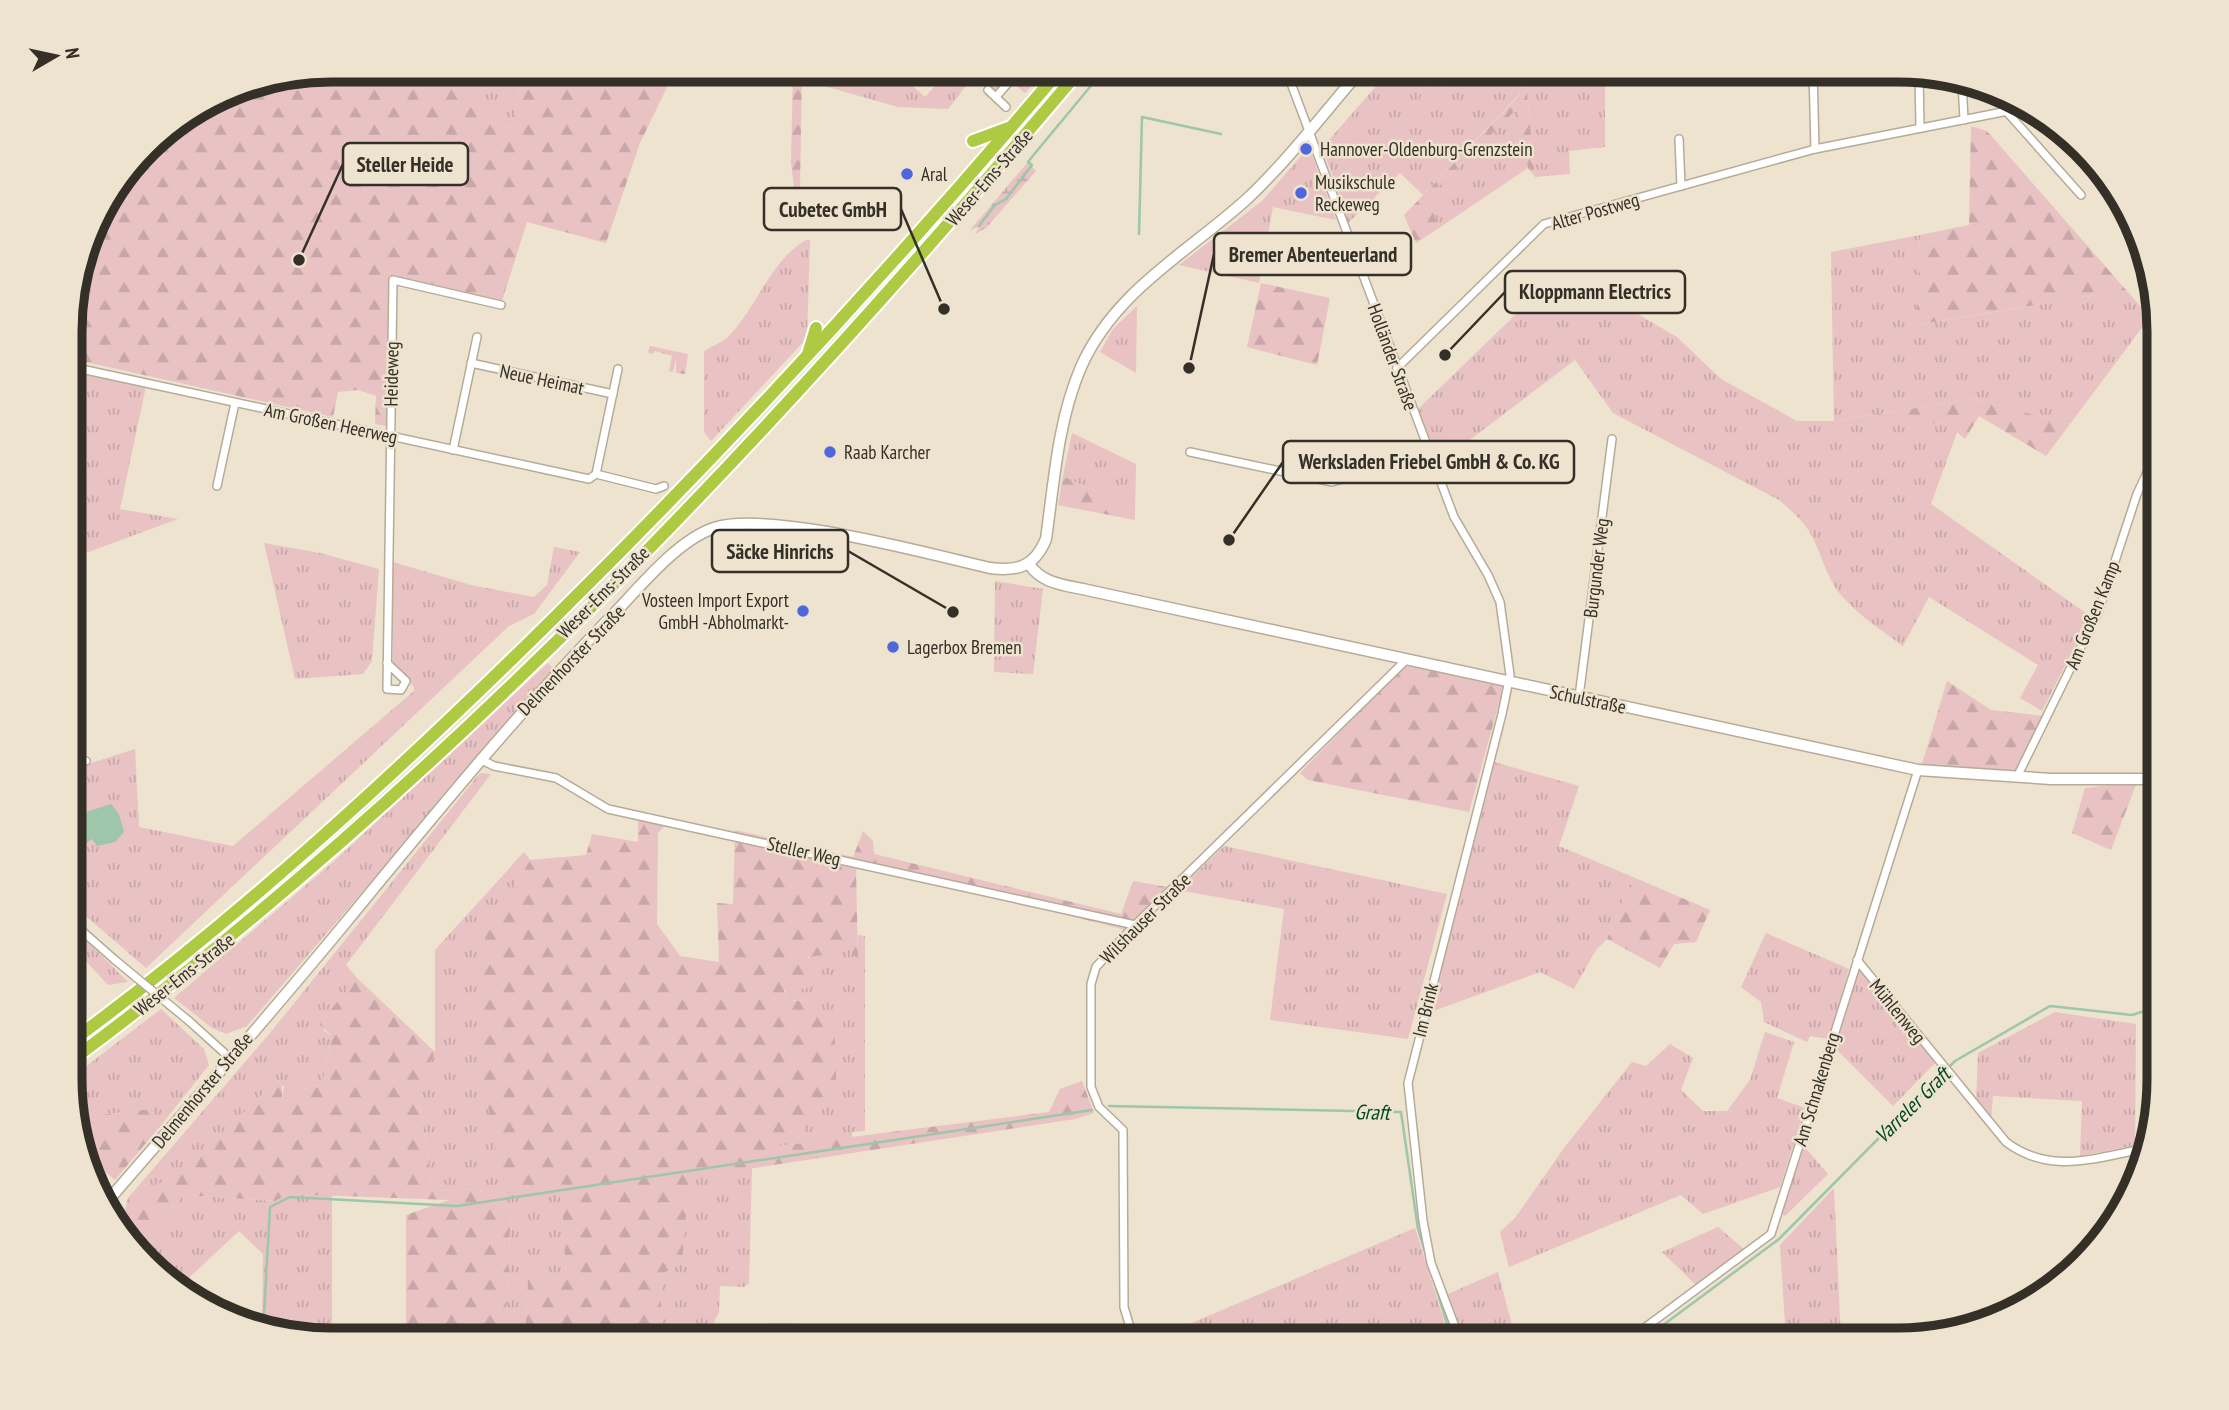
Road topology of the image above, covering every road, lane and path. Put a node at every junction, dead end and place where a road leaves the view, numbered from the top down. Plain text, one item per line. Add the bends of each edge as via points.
1 (1009, 82) edge
2 (1050, 82) edge
3 (1070, 82) edge
4 (1291, 82) edge
5 (1351, 82) edge
6 (1813, 82) edge
7 (1919, 83) edge
8 (988, 90) dead end
9 (1963, 91) edge
10 (996, 97) junction
11 (1006, 107) dead end
12 (2006, 107) edge
13 (2012, 110) edge
14 (2006, 111) junction
15 (1964, 120) junction
16 (1012, 127) junction
17 (1920, 128) junction
18 (1309, 131) junction
19 (1679, 139) dead end
20 (974, 141) dead end
21 (1815, 149) junction
22 (1681, 186) junction
23 (2081, 195) dead end
24 (501, 305) dead end
25 (816, 328) dead end
26 (477, 337) dead end
27 (807, 358) junction
28 (471, 363) junction
29 (1397, 368) junction
30 (82, 369) edge
31 (618, 369) dead end
32 (613, 394) junction
33 (235, 403) junction
34 (390, 436) junction
35 (1612, 439) dead end
36 (453, 450) junction
37 (1190, 453) dead end
38 (596, 474) junction
39 (2146, 474) edge
40 (1439, 478) junction
41 (217, 485) dead end
42 (664, 486) dead end
43 (1029, 564) junction
44 (1407, 659) junction
45 (387, 663) dead end
46 (1508, 682) junction
47 (1579, 697) junction
48 (480, 759) junction
49 (86, 761) dead end
50 (82, 762) edge
51 (1918, 770) junction
52 (2017, 777) junction
53 (2147, 779) edge
54 (1135, 925) junction
55 (82, 931) edge
56 (1857, 960) junction
57 (82, 1033) edge
58 (82, 1052) edge
59 (230, 1058) junction
60 (2136, 1150) edge
61 (112, 1196) edge
62 (1131, 1328) edge
63 (1456, 1328) edge
64 (1644, 1328) edge

1 - 10 street
2 - 16 highway, Weser-Ems-Straße
3 - 58 highway, Weser-Ems-Straße via 836,350 601,595 289,887 222,945
4 - 18 street, Holländer Straße
5 - 18 street
6 - 21 street
7 - 17 street
8 - 10 street
9 - 15 street
10 - 11 street
12 - 14 street
13 - 14 street, Alter Postweg
14 - 15 street, Alter Postweg
14 - 23 street
15 - 17 street, Alter Postweg
16 - 20 highway
16 - 27 highway, Weser-Ems-Straße
17 - 21 street, Alter Postweg
18 - 29 street, Holländer Straße
18 - 43 street via 1248,197 1135,290 1096,339 1065,419 1046,539 1040,555
19 - 22 street
21 - 22 street, Alter Postweg
22 - 29 street, Alter Postweg via 1544,224
24 - 34 street, Heideweg via 393,280
25 - 27 highway
26 - 28 street
27 - 57 highway, Weser-Ems-Straße via 608,565 382,782 194,947
28 - 32 street, Neue Heimat
28 - 36 street
29 - 40 street, Holländer Straße
30 - 33 street, Am Großen Heerweg
31 - 32 street
32 - 38 street
33 - 34 street, Am Großen Heerweg
33 - 41 street
34 - 36 street, Am Großen Heerweg
34 - 45 street, Heideweg
35 - 47 street, Burgunder Weg
36 - 38 street, Am Großen Heerweg via 589,479
37 - 40 street via 1332,482 1384,467
38 - 42 street via 656,489
39 - 52 street, Am Großen Kamp via 2099,610
40 - 46 street, Holländer Straße via 1454,517 1500,602
43 - 44 street, Schulstraße via 1047,581
43 - 48 street, Delmenhorster Straße via 1017,570 990,568 773,526 713,528 684,545 657,571
44 - 46 street, Schulstraße
44 - 54 street, Wilshauser Straße
46 - 47 street, Schulstraße
46 - 63 street, Im Brink via 1408,1083 1425,1231
47 - 51 street, Schulstraße
48 - 54 street, Steller Weg via 556,778 608,809
48 - 59 street, Delmenhorster Straße
49 - 50 street
51 - 52 street, Schulstraße
51 - 56 street, Am Schnakenberg
52 - 53 street, Schulstraße
54 - 62 street, Wilshauser Straße via 1092,975 1089,1059 1094,1097 1123,1130 1124,1307
55 - 59 street, bridge
56 - 60 street, Mühlenweg via 2006,1142 2022,1154 2063,1163
56 - 64 street, Am Schnakenberg via 1771,1234
59 - 61 street, Delmenhorster Straße

